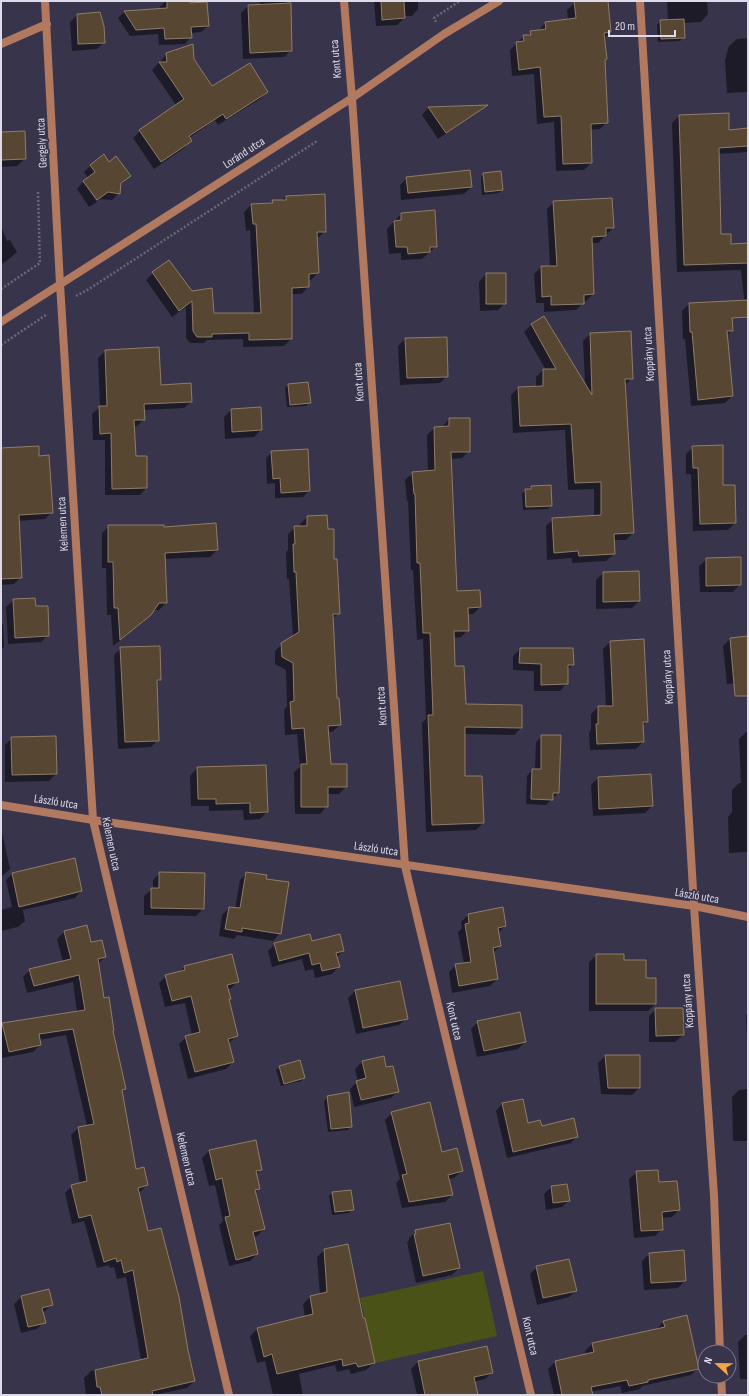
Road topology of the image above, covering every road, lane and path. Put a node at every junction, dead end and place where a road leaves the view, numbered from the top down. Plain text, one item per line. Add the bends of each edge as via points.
1 (45, 1) edge
2 (344, 1) edge
3 (499, 1) edge
4 (640, 1) edge
5 (47, 24) junction
6 (1, 44) edge
7 (352, 98) junction
8 (320, 139) dead end
9 (38, 188) dead end
10 (60, 284) junction
11 (1, 289) edge
12 (62, 304) junction
13 (1, 322) edge
14 (1, 345) edge
15 (1, 805) edge
16 (93, 820) junction
17 (405, 866) junction
18 (694, 906) junction
19 (748, 916) edge
20 (720, 1344) edge
21 (721, 1384) edge
22 (229, 1395) edge
23 (531, 1395) edge
24 (722, 1395) edge

1 - 5 street, Gergely utca
2 - 7 street, Kont utca
3 - 7 street, Loránd utca via 444,34
4 - 18 street, Koppány utca
5 - 6 street
5 - 10 street, Gergely utca
7 - 10 street, Loránd utca
7 - 17 street, Kont utca
8 - 12 path via 89,290
9 - 11 path via 40,263
10 - 12 street, Kelemen utca
10 - 13 street, Loránd utca
12 - 14 path
12 - 16 street, Kelemen utca
15 - 16 street, László utca
16 - 17 street, László utca
16 - 22 street, Kelemen utca
17 - 18 street, László utca
17 - 23 street, Kont utca
18 - 19 street, László utca
18 - 20 street, Koppány utca via 714,1195
21 - 24 street

